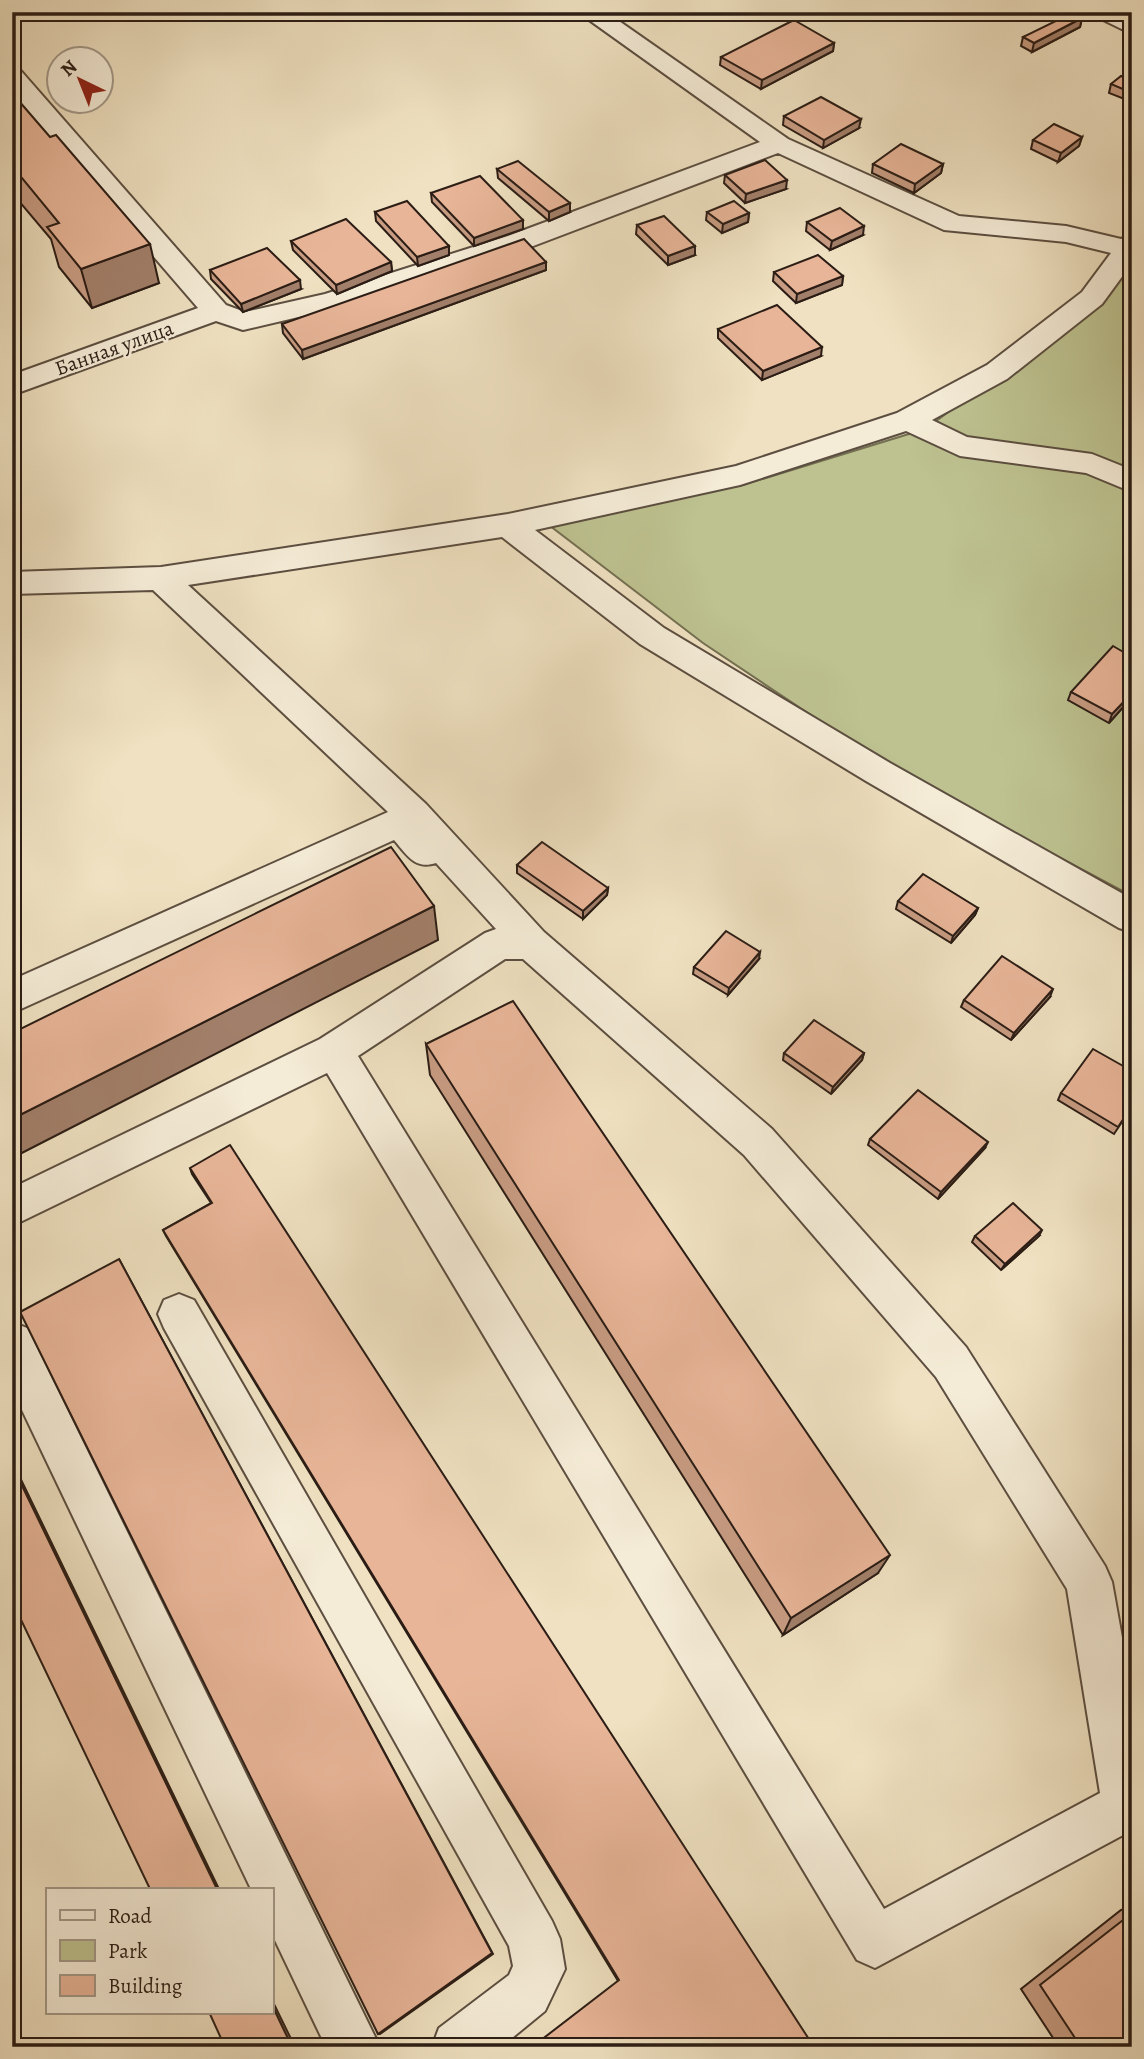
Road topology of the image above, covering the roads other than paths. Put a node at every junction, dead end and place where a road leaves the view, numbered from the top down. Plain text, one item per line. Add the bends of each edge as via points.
1 (590, 12) edge
2 (1105, 12) edge
3 (1132, 27) edge
4 (12, 76) edge
5 (779, 144) junction
6 (1130, 245) edge
7 (216, 311) junction
8 (12, 386) edge
9 (908, 420) junction
10 (1132, 482) edge
11 (508, 525) junction
12 (162, 578) junction
13 (12, 583) edge
14 (407, 818) junction
15 (1132, 917) edge
16 (515, 944) junction
17 (12, 997) edge
18 (334, 1051) junction
19 (12, 1208) edge
20 (179, 1314) dead end
21 (12, 1342) edge
22 (1130, 1809) edge
23 (354, 2047) edge
24 (458, 2047) edge

1 - 5 street
2 - 3 street
4 - 7 street
5 - 6 street via 954,224
5 - 7 street via 518,242 331,301 243,321
6 - 9 street via 1093,298 997,372
7 - 8 street, Банная улица
9 - 10 street via 960,446 1092,464
9 - 11 street via 740,475
11 - 12 street
11 - 15 street via 652,636
12 - 13 street
12 - 14 street
14 - 16 street
14 - 17 street
16 - 18 street
16 - 22 street via 758,1142 951,1362 1089,1582
18 - 19 street
18 - 22 street via 875,1942
20 - 24 street via 534,1939 539,1969 527,1993
21 - 23 street

